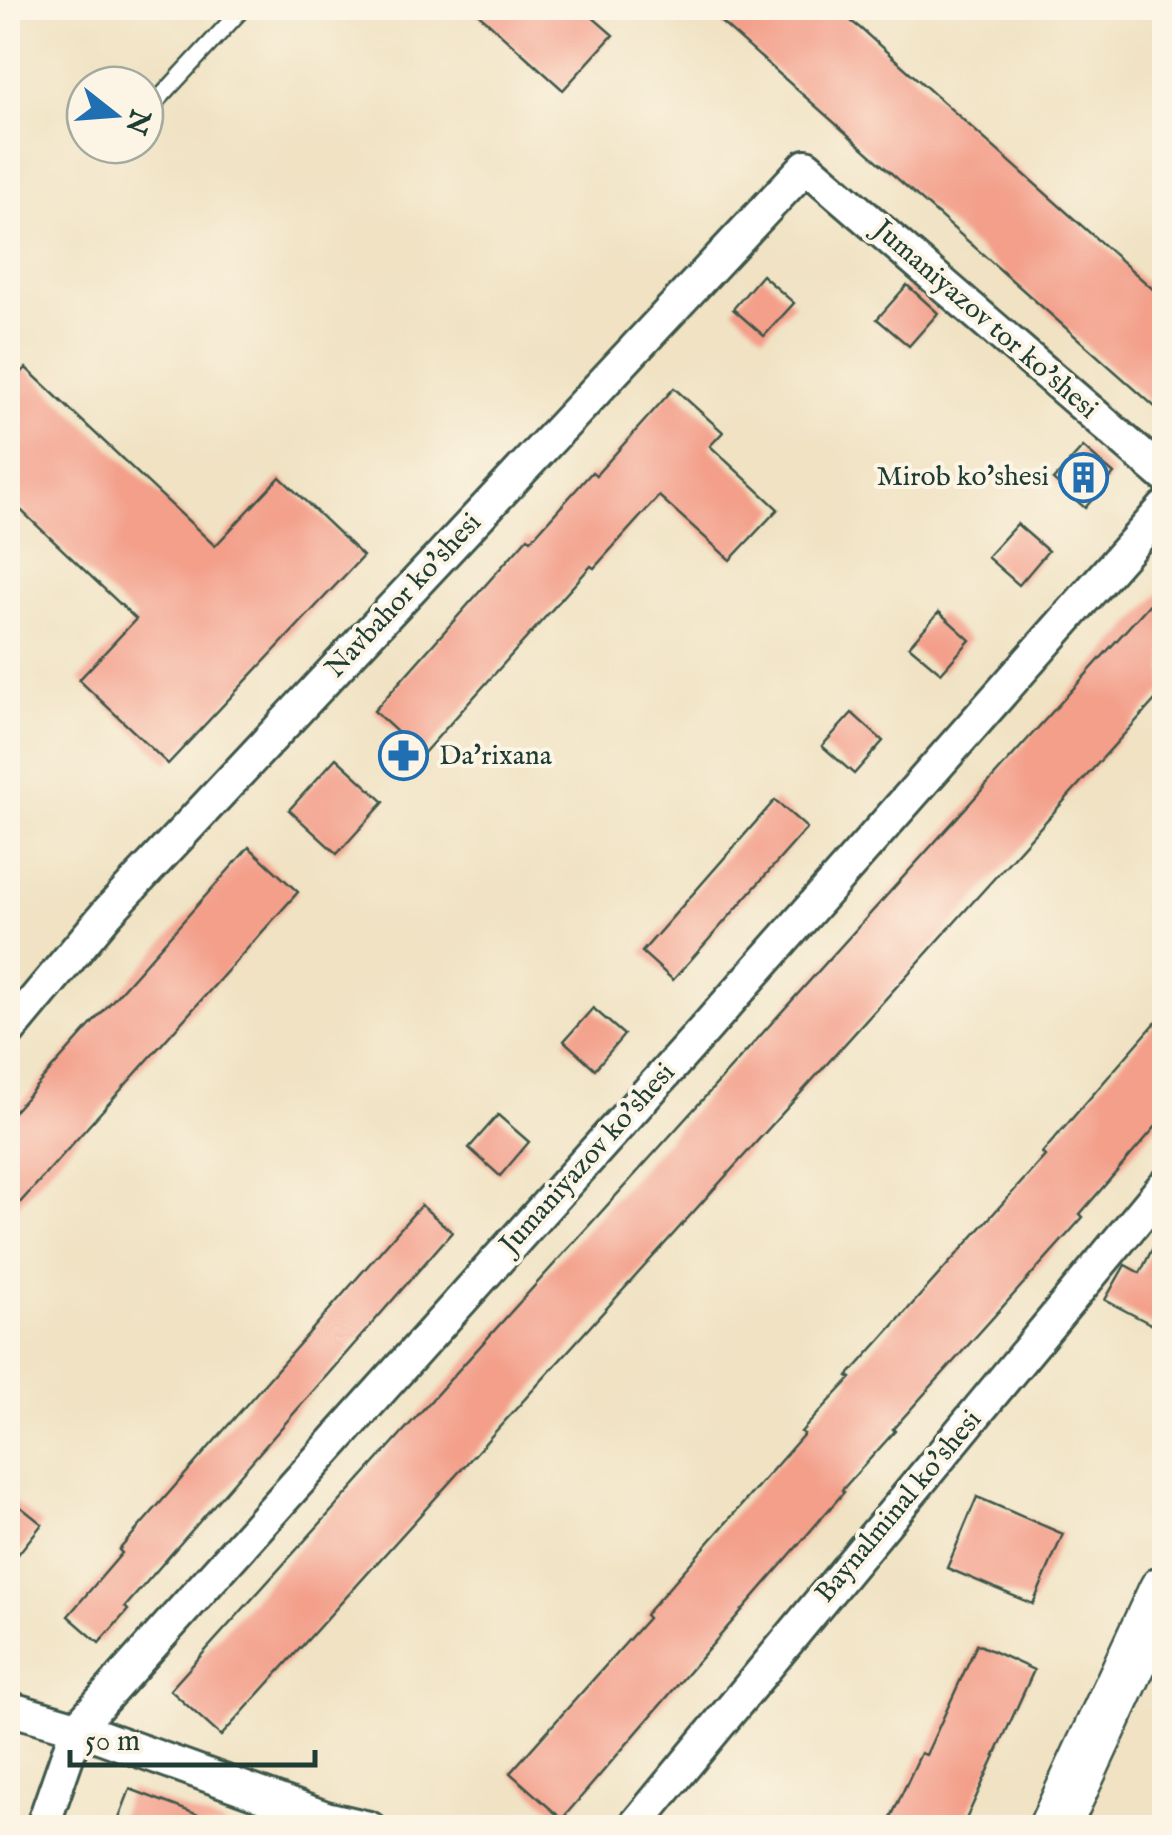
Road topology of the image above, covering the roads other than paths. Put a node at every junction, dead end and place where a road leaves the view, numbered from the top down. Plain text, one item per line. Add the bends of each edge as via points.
1 (243, 8) edge
2 (165, 92) edge
3 (806, 166) joint
4 (1164, 475) edge
5 (1164, 508) edge
6 (8, 1032) edge
7 (1164, 1186) edge
8 (1160, 1611) edge
9 (8, 1708) edge
10 (77, 1728) junction
11 (42, 1828) edge
12 (369, 1828) edge
13 (633, 1828) edge
14 (1054, 1828) edge

1 - 2 lane
3 - 4 street, Jumaniyazov tor ko'shesi
3 - 6 street, Navbahor ko'shesi via 108,912
5 - 10 street, Jumaniyazov ko'shesi
7 - 13 street, Baynalminal ko'shesi
8 - 14 main road
9 - 10 street
10 - 11 street, Jumaniyazov ko'shesi
10 - 12 street

